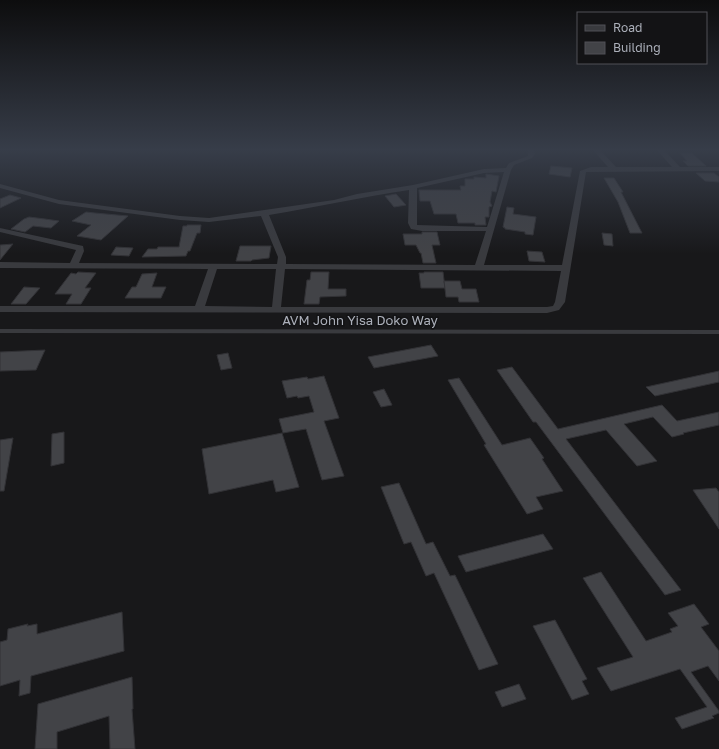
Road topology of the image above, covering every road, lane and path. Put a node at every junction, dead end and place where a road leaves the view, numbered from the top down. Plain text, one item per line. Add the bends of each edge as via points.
1 (427, 184) edge
2 (505, 184) edge
3 (581, 184) edge
4 (0, 186) edge
5 (413, 187) junction
6 (264, 213) junction
7 (490, 229) junction
8 (0, 230) edge
9 (0, 265) edge
10 (73, 265) junction
11 (212, 266) junction
12 (282, 266) junction
13 (479, 267) junction
14 (566, 268) junction
15 (0, 309) edge
16 (199, 310) junction
17 (276, 310) junction
18 (0, 331) edge
19 (719, 332) edge

1 - 5 street
2 - 7 street
3 - 14 street
4 - 6 street via 59,202 180,218 209,220
5 - 6 street
5 - 7 street via 414,227
6 - 12 street via 282,257
7 - 13 street
8 - 10 street via 80,248
9 - 10 street
10 - 11 street
11 - 12 street
11 - 16 street
12 - 13 street
12 - 17 street
13 - 14 street
14 - 17 street via 560,302 556,308 547,310
15 - 16 street
16 - 17 street
18 - 19 lane, AVM John Yisa Doko Way

